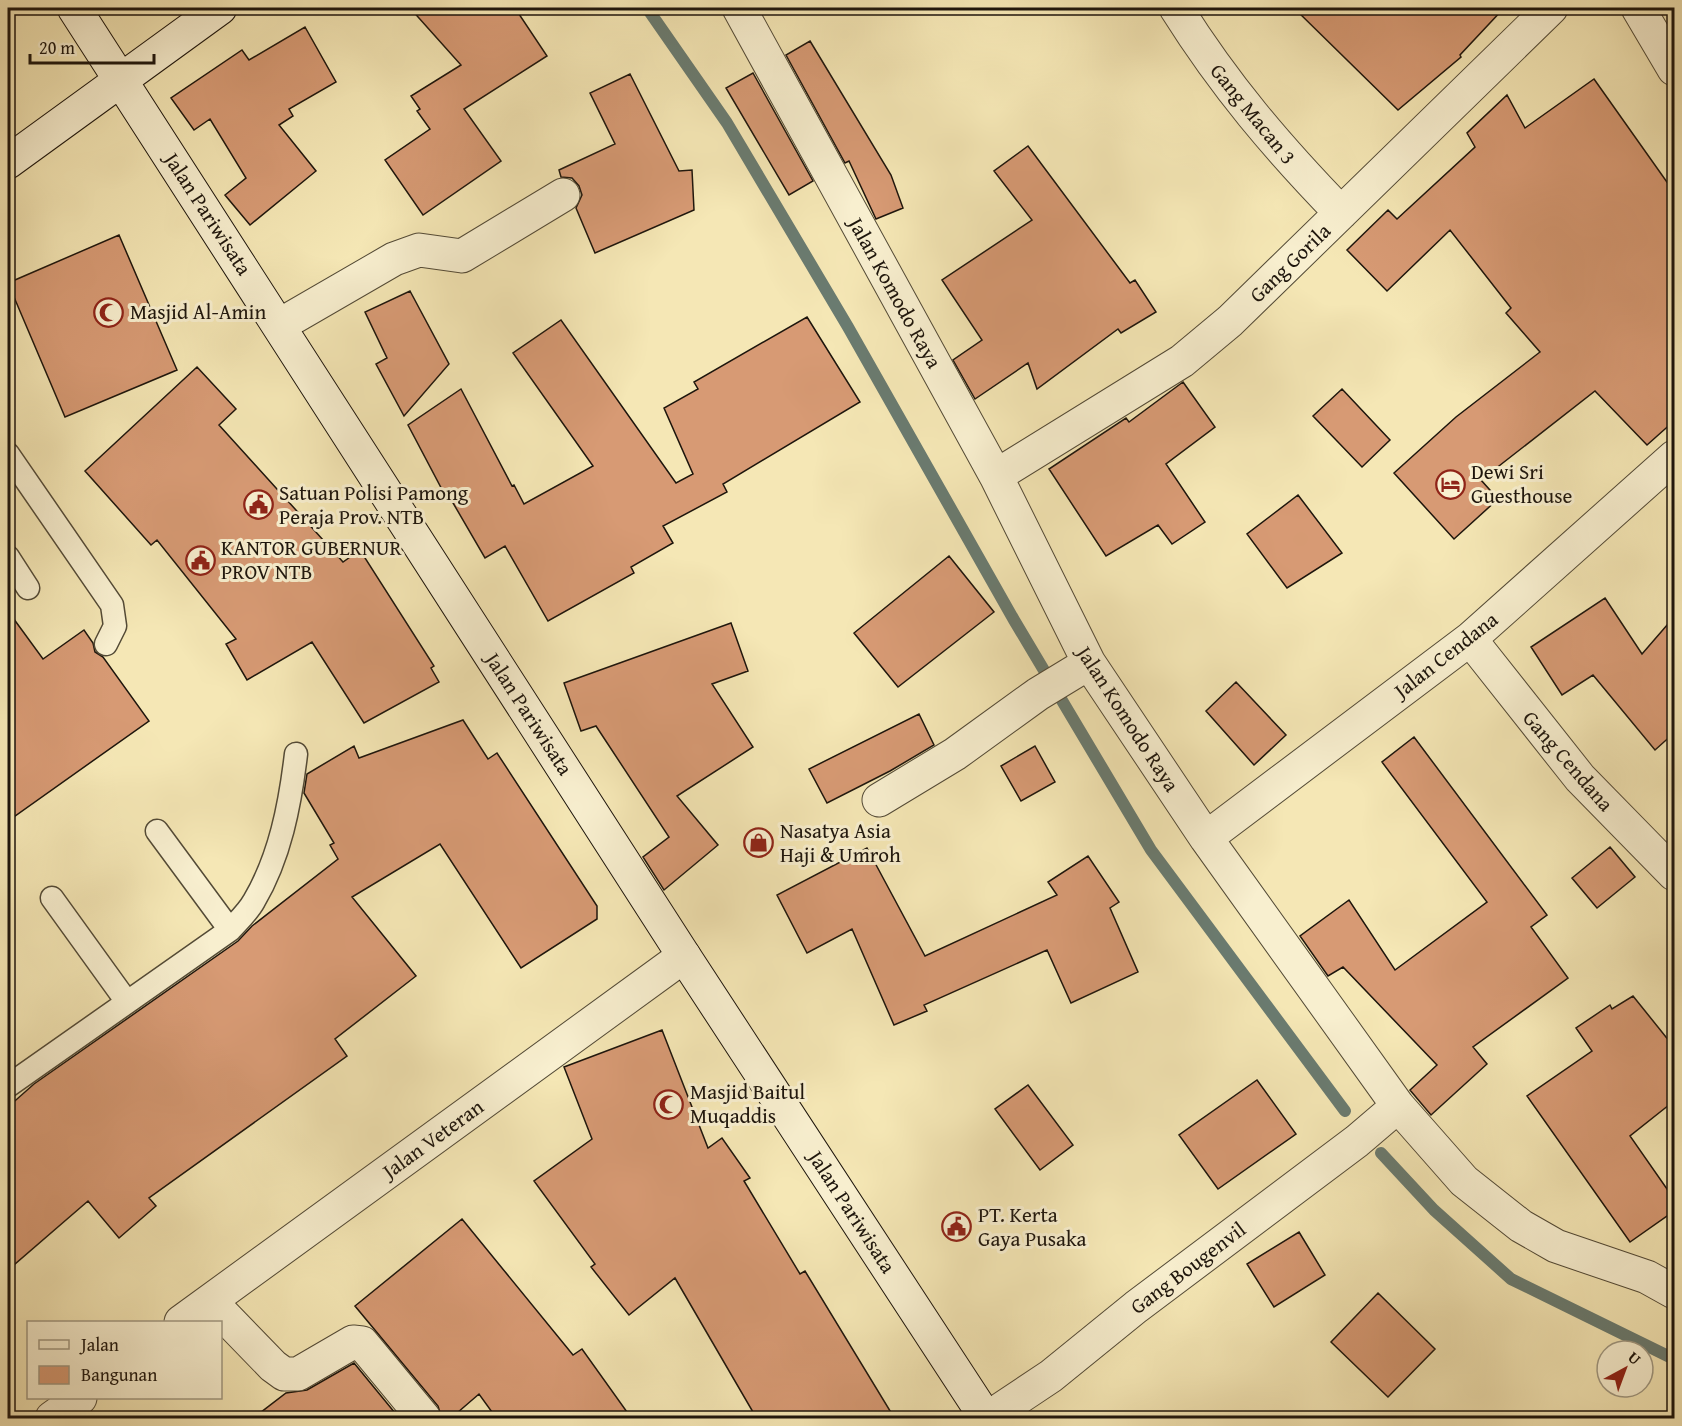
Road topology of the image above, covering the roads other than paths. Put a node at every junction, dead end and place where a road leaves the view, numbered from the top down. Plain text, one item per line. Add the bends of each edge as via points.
1 (74, 8) edge
2 (220, 8) edge
3 (739, 8) edge
4 (1176, 8) edge
5 (1551, 8) edge
6 (1638, 8) edge
7 (1674, 69) edge
8 (122, 79) junction
9 (8, 162) edge
10 (563, 195) dead end
11 (1341, 213) junction
12 (280, 326) junction
13 (8, 454) edge
14 (1674, 457) edge
15 (996, 476) junction
16 (8, 557) edge
17 (28, 588) dead end
18 (1470, 639) junction
19 (106, 644) dead end
20 (1077, 670) junction
21 (296, 754) dead end
22 (879, 800) dead end
23 (157, 831) dead end
24 (1206, 838) junction
25 (1674, 874) edge
26 (52, 898) dead end
27 (230, 930) junction
28 (684, 956) junction
29 (127, 1002) junction
30 (8, 1086) edge
31 (1392, 1111) junction
32 (1674, 1292) edge
33 (210, 1301) junction
34 (184, 1321) edge
35 (79, 1399) edge
36 (52, 1419) edge
37 (424, 1419) edge
38 (987, 1419) edge

1 - 8 street, Jalan Pariwisata
2 - 8 street
3 - 15 street, Jalan Komodo Raya
4 - 11 street, Gang Macan 3 via 1211,63 1267,133
5 - 11 street, Gang Gorila
6 - 7 street
8 - 9 street
8 - 12 street, Jalan Pariwisata
10 - 12 street via 462,256 419,250 394,259
11 - 15 street, Gang Gorila via 1230,321 1182,361
12 - 28 street, Jalan Pariwisata
13 - 19 lane via 112,605 115,626
14 - 18 street, Jalan Cendana
15 - 20 street, Jalan Komodo Raya
16 - 17 lane
18 - 24 street, Jalan Cendana
18 - 25 street, Gang Cendana via 1580,778
20 - 22 street
20 - 24 street, Jalan Komodo Raya
21 - 27 lane via 281,835 254,902
23 - 27 lane
24 - 31 street, Jalan Komodo Raya
26 - 29 lane
27 - 29 lane
28 - 33 street, Jalan Veteran
28 - 38 street, Jalan Pariwisata
29 - 30 lane
31 - 32 street, Jalan Komodo Raya via 1464,1181 1521,1227 1556,1246 1647,1277
31 - 38 street, Gang Bougenvil via 1052,1376
33 - 34 street, Jalan Veteran
33 - 37 street via 284,1374 298,1374 353,1342 362,1343
35 - 36 street

